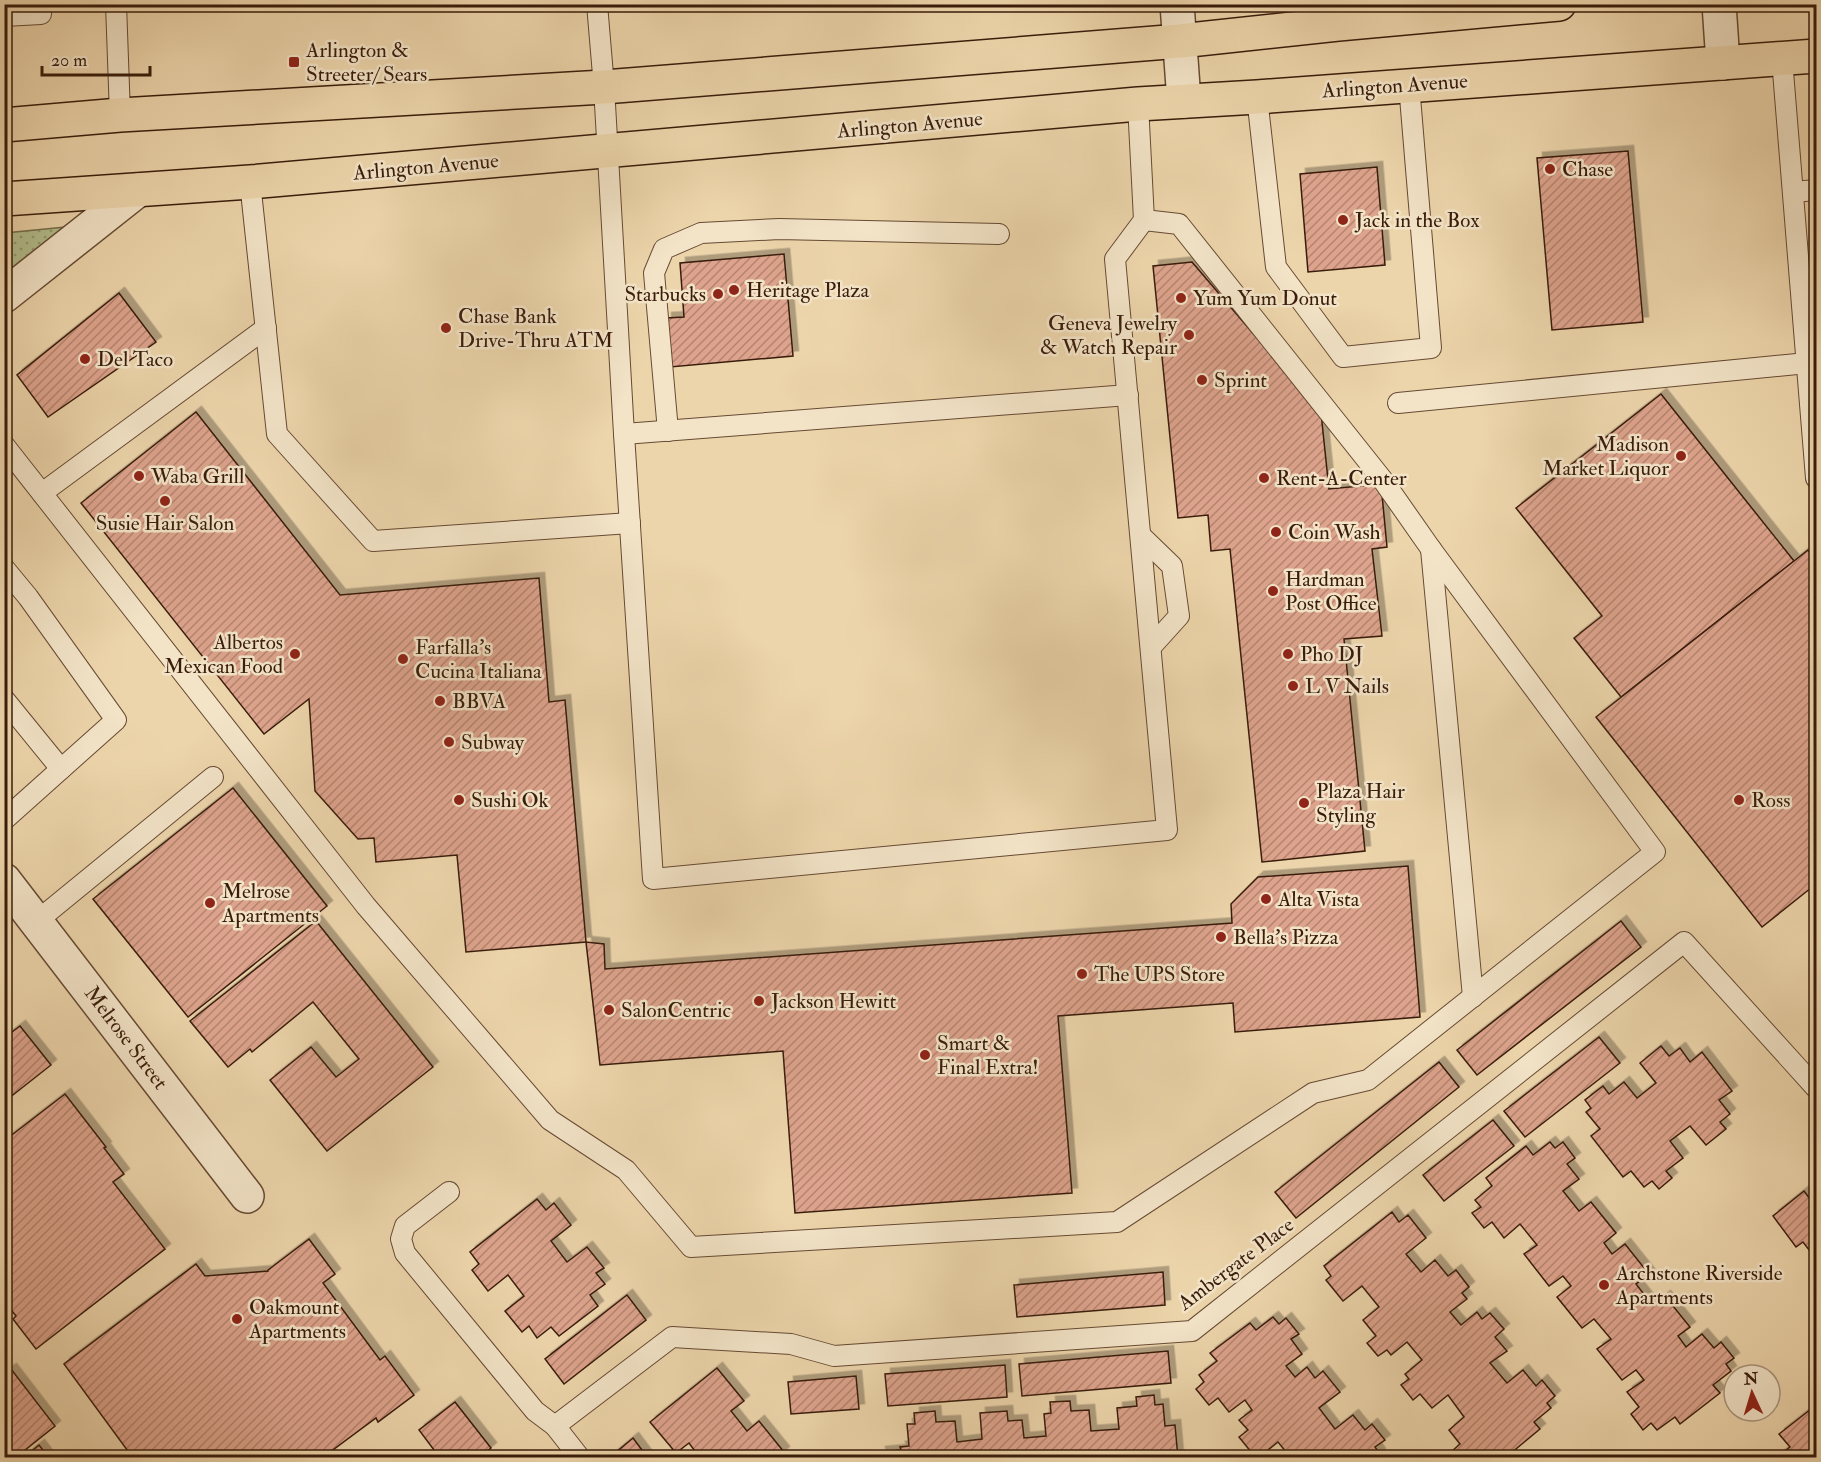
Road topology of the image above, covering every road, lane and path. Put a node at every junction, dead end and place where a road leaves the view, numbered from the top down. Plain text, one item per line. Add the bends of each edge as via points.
1 (40, 4) edge
2 (116, 4) edge
3 (597, 4) edge
4 (1177, 4) edge
5 (1559, 4) edge
6 (1719, 4) edge
7 (4, 16) edge
8 (1180, 41) junction
9 (1816, 56) edge
10 (1782, 59) junction
11 (1723, 63) junction
12 (1409, 85) junction
13 (604, 87) junction
14 (1257, 97) junction
15 (1184, 101) junction
16 (1138, 104) junction
17 (120, 115) junction
18 (4, 125) edge
19 (608, 152) junction
20 (250, 182) junction
21 (138, 190) junction
22 (1816, 190) edge
23 (1793, 192) junction
24 (4, 199) edge
25 (1144, 220) junction
26 (999, 234) dead end
27 (1809, 295) edge
28 (4, 296) edge
29 (266, 328) junction
30 (1807, 363) junction
31 (1128, 396) junction
32 (1398, 403) dead end
33 (668, 431) junction
34 (624, 434) junction
35 (4, 445) edge
36 (1816, 478) edge
37 (42, 493) junction
38 (630, 523) junction
39 (1141, 536) junction
40 (1431, 549) junction
41 (4, 568) edge
42 (1150, 647) junction
43 (4, 699) edge
44 (61, 770) junction
45 (213, 777) dead end
46 (4, 820) edge
47 (4, 880) edge
48 (37, 921) junction
49 (1473, 997) junction
50 (1816, 1088) edge
51 (449, 1192) dead end
52 (247, 1196) dead end
53 (555, 1426) junction
54 (580, 1458) edge

1 - 7 lane via 40,14
2 - 17 lane
3 - 13 lane
4 - 8 street
5 - 8 main road
6 - 11 street
8 - 13 main road
8 - 15 street
9 - 10 main road, Arlington Avenue
10 - 11 main road, Arlington Avenue
10 - 23 lane
11 - 12 main road, Arlington Avenue
12 - 14 main road, Arlington Avenue
12 - 14 lane via 1431,348 1343,357 1276,267
13 - 17 main road
13 - 19 lane
14 - 15 main road, Arlington Avenue
15 - 16 main road, Arlington Avenue
16 - 19 main road, Arlington Avenue
16 - 25 lane
17 - 18 main road
19 - 20 main road, Arlington Avenue
19 - 34 lane
20 - 21 main road, Arlington Avenue
20 - 29 lane
21 - 24 main road, Arlington Avenue
21 - 28 street
22 - 23 lane
23 - 27 lane
25 - 31 lane via 1115,260
25 - 40 lane via 1179,224 1382,479
26 - 33 lane via 779,229 701,233 664,249 654,273
27 - 30 lane
29 - 37 lane
29 - 38 lane via 277,435 373,541
30 - 32 lane
30 - 36 lane
31 - 33 lane
31 - 39 lane
33 - 34 lane
34 - 38 lane
35 - 37 lane
37 - 49 lane via 366,906 542,1111 626,1170 691,1247 1117,1222 1313,1093 1368,1080
38 - 42 lane via 653,879 1167,830
39 - 42 lane
39 - 42 lane via 1173,566 1179,616
40 - 49 lane
40 - 49 lane via 1655,852
41 - 44 lane via 116,720
43 - 44 lane
44 - 46 lane
45 - 48 lane
47 - 48 street, Melrose Street
48 - 52 street, Melrose Street
50 - 53 lane, Ambergate Place via 1684,942 1192,1330 834,1356 791,1344 672,1337
51 - 53 lane via 405,1226 401,1239 405,1253 535,1411
53 - 54 lane

